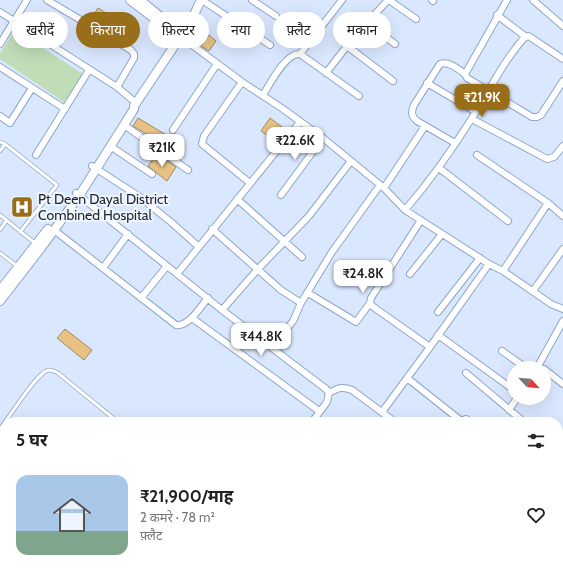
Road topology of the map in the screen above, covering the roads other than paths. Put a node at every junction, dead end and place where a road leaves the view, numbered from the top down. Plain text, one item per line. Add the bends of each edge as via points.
1 (26, 0) edge
2 (47, 0) edge
3 (130, 0) edge
4 (142, 0) edge
5 (202, 0) edge
6 (252, 0) edge
7 (389, 0) edge
8 (507, 0) edge
9 (533, 0) edge
10 (339, 1) edge
11 (0, 12) edge
12 (19, 12) edge
13 (155, 12) edge
14 (196, 12) edge
15 (378, 12) edge
16 (148, 13) edge
17 (273, 14) edge
18 (497, 15) junction
19 (416, 19) dead end
20 (12, 20) edge
21 (12, 24) edge
22 (563, 26) edge
23 (526, 37) junction
24 (391, 41) edge
25 (0, 44) edge
26 (395, 44) dead end
27 (270, 45) dead end
28 (55, 48) edge
29 (174, 48) edge
30 (196, 48) edge
31 (345, 48) edge
32 (350, 48) edge
33 (300, 54) junction
34 (563, 59) edge
35 (217, 64) junction
36 (0, 67) edge
37 (89, 70) junction
38 (326, 73) junction
39 (466, 74) junction
40 (393, 81) dead end
41 (563, 81) edge
42 (242, 82) junction
43 (427, 83) junction
44 (117, 87) junction
45 (32, 88) junction
46 (488, 90) junction
47 (263, 95) junction
48 (360, 96) dead end
49 (135, 104) junction
50 (65, 109) junction
51 (476, 112) junction
52 (0, 116) edge
53 (472, 119) junction
54 (300, 122) junction
55 (124, 125) junction
56 (425, 126) junction
57 (173, 130) dead end
58 (324, 138) junction
59 (0, 142) edge
60 (455, 143) junction
61 (5, 144) junction
62 (110, 146) junction
63 (563, 146) edge
64 (0, 151) edge
65 (36, 155) dead end
66 (477, 155) dead end
67 (351, 161) junction
68 (94, 168) junction
69 (439, 168) junction
70 (188, 170) dead end
71 (152, 174) dead end
72 (250, 183) junction
73 (382, 186) junction
74 (77, 194) junction
75 (281, 195) dead end
76 (237, 199) junction
77 (548, 203) junction
78 (405, 210) junction
79 (0, 215) edge
80 (563, 216) edge
81 (421, 220) junction
82 (6, 221) junction
83 (508, 221) dead end
84 (212, 229) junction
85 (0, 230) edge
86 (54, 230) junction
87 (20, 232) junction
88 (128, 234) junction
89 (442, 234) junction
90 (285, 241) junction
91 (38, 246) junction
92 (199, 247) junction
93 (563, 249) edge
94 (0, 253) edge
95 (302, 257) dead end
96 (480, 258) junction
97 (490, 264) junction
98 (167, 266) junction
99 (103, 268) junction
100 (21, 269) junction
101 (258, 269) junction
102 (502, 271) junction
103 (177, 274) junction
104 (410, 274) dead end
105 (0, 290) edge
106 (308, 292) junction
107 (533, 292) junction
108 (141, 298) junction
109 (208, 298) junction
110 (0, 301) edge
111 (370, 302) junction
112 (301, 303) junction
113 (563, 309) edge
114 (222, 310) junction
115 (438, 312) dead end
116 (192, 318) junction
117 (563, 321) edge
118 (438, 335) junction
119 (430, 347) junction
120 (272, 348) junction
121 (502, 351) dead end
122 (516, 361) edge
123 (543, 361) edge
124 (466, 373) dead end
125 (551, 376) edge
126 (407, 378) junction
127 (563, 384) edge
128 (507, 385) edge
129 (329, 393) junction
130 (512, 405) edge
131 (509, 410) junction
132 (319, 411) junction
133 (382, 412) junction
134 (9, 417) edge
135 (111, 417) edge
136 (315, 417) edge
137 (388, 417) edge
138 (454, 417) edge
139 (518, 417) edge

1 - 12 street
2 - 44 street via 131,50 134,58
3 - 16 street
4 - 13 street
5 - 14 street
5 - 27 street
6 - 17 street
7 - 15 street
7 - 19 street
8 - 18 street
9 - 22 street
10 - 33 street
11 - 20 street
18 - 23 street
18 - 39 street
21 - 25 street
23 - 34 street via 530,37
23 - 46 street
24 - 26 street
28 - 37 street
29 - 49 street
30 - 35 street
31 - 38 street
32 - 40 street
33 - 38 street
33 - 47 street via 291,56 282,65
35 - 42 street
35 - 57 street
36 - 45 street
37 - 44 street
37 - 50 street
38 - 48 street
39 - 43 street via 444,62
39 - 46 street via 472,82
41 - 46 street via 541,115 537,117 532,117
42 - 47 street
42 - 72 street via 204,136 202,144
43 - 51 street
43 - 56 street via 411,112 412,117
44 - 49 street
45 - 50 street
45 - 52 street via 10,123
46 - 51 street
47 - 54 street
49 - 55 street
49 - 68 street
50 - 65 street
51 - 53 street
53 - 60 street
53 - 63 street via 547,159 554,157
54 - 58 street
54 - 72 street
55 - 62 street
55 - 70 street
56 - 60 street
56 - 73 street
58 - 67 street
58 - 75 street
59 - 61 lane
60 - 69 street
61 - 64 lane
61 - 87 lane via 57,185
62 - 68 street
62 - 71 street
66 - 77 street
67 - 73 street
67 - 90 street via 309,216
68 - 74 street
68 - 92 street via 140,197
69 - 78 street
69 - 83 street
72 - 76 street
73 - 78 street
73 - 106 street via 332,252
74 - 86 street
74 - 88 street
74 - 91 street
76 - 84 street
76 - 90 street
77 - 80 street
77 - 102 street
78 - 81 street
79 - 82 lane
81 - 89 street
81 - 111 street
82 - 85 lane
82 - 87 lane
84 - 92 street
84 - 101 street
86 - 91 street
86 - 99 street
87 - 91 lane
88 - 98 street
88 - 99 street
89 - 96 street
89 - 104 street
90 - 95 street
90 - 101 street
91 - 100 street
92 - 103 street
93 - 107 street
94 - 100 lane
96 - 97 street
96 - 115 street
97 - 102 street
97 - 118 street
98 - 103 street
98 - 108 street
99 - 108 street
100 - 105 street
100 - 110 street
101 - 112 street via 281,290
101 - 114 street
102 - 107 street
103 - 109 street
106 - 111 street via 356,322
106 - 112 street
107 - 113 street
108 - 116 street via 176,325 181,325
109 - 114 street
109 - 116 street
111 - 119 street
112 - 120 street via 293,321
114 - 120 street
116 - 132 street
117 - 123 street
118 - 119 street
118 - 128 street
119 - 126 street
120 - 129 street
121 - 122 street
124 - 131 street
125 - 127 street
126 - 133 street
126 - 138 street
129 - 132 street via 327,402
129 - 133 street via 344,387
130 - 131 street
131 - 139 street
132 - 136 street
133 - 137 street
134 - 135 lane via 37,378 50,370 58,373

